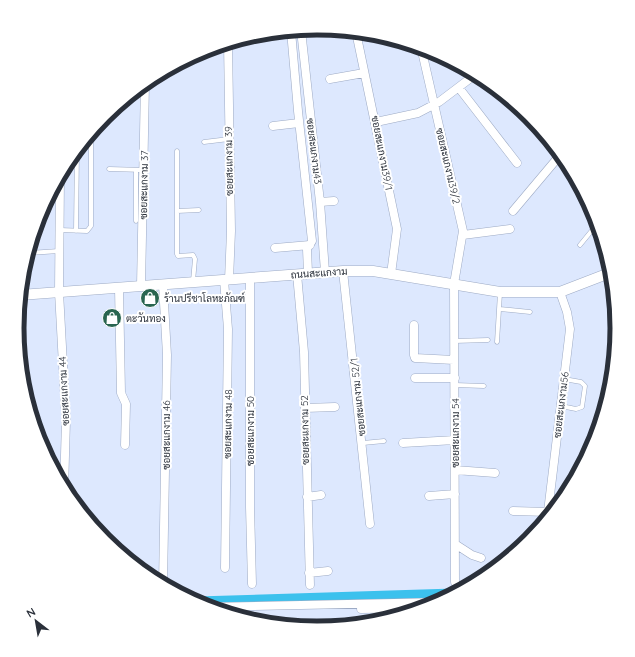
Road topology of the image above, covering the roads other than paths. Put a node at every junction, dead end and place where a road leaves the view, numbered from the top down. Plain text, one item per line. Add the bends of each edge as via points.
1 (302, 36) edge
2 (292, 37) edge
3 (357, 38) edge
4 (228, 49) edge
5 (423, 55) edge
6 (364, 73) junction
7 (471, 78) edge
8 (330, 79) dead end
9 (458, 88) junction
10 (145, 92) edge
11 (434, 104) junction
12 (376, 122) junction
13 (299, 123) junction
14 (273, 126) dead end
15 (229, 139) junction
16 (91, 142) edge
17 (204, 142) dead end
18 (177, 151) dead end
19 (557, 159) edge
20 (77, 160) edge
21 (517, 162) dead end
22 (109, 169) dead end
23 (140, 170) junction
24 (60, 188) edge
25 (334, 201) dead end
26 (320, 202) junction
27 (199, 210) dead end
28 (176, 211) junction
29 (513, 211) dead end
30 (136, 221) dead end
31 (510, 229) dead end
32 (593, 229) edge
33 (60, 230) junction
34 (76, 231) junction
35 (463, 235) junction
36 (310, 245) junction
37 (580, 245) dead end
38 (276, 248) dead end
39 (60, 251) junction
40 (34, 253) edge
41 (343, 271) junction
42 (325, 272) junction
43 (308, 273) junction
44 (297, 274) junction
45 (391, 274) junction
46 (606, 274) edge
47 (250, 278) junction
48 (226, 280) junction
49 (193, 282) junction
50 (454, 284) junction
51 (163, 285) junction
52 (141, 286) junction
53 (119, 288) junction
54 (59, 292) junction
55 (500, 292) junction
56 (560, 292) junction
57 (27, 294) edge
58 (500, 309) junction
59 (530, 312) dead end
60 (414, 325) dead end
61 (488, 340) dead end
62 (454, 341) junction
63 (497, 342) dead end
64 (454, 360) junction
65 (415, 378) dead end
66 (564, 379) junction
67 (455, 382) junction
68 (484, 386) dead end
69 (561, 406) junction
70 (335, 407) dead end
71 (305, 408) junction
72 (455, 440) junction
73 (384, 441) dead end
74 (363, 443) junction
75 (403, 443) dead end
76 (125, 445) dead end
77 (455, 470) junction
78 (495, 472) dead end
79 (64, 477) edge
80 (455, 494) junction
81 (322, 495) dead end
82 (429, 496) dead end
83 (307, 497) junction
84 (548, 510) edge
85 (513, 512) dead end
86 (543, 516) edge
87 (370, 524) dead end
88 (455, 544) junction
89 (481, 558) dead end
90 (225, 568) dead end
91 (328, 571) dead end
92 (309, 573) junction
93 (163, 578) edge
94 (455, 582) dead end
95 (252, 584) dead end
96 (310, 585) dead end
97 (423, 602) edge
98 (228, 607) edge
99 (403, 609) edge
100 (361, 610) dead end

1 - 26 street, ซอยสะแกงาม43
2 - 13 street
3 - 6 street, ซอยสะแกงาม39/1
4 - 15 street, ซอยสะแกงาม 39
5 - 11 street, ซอยสะแกงาม39/2
6 - 8 street
6 - 12 street, ซอยสะแกงาม39/1
7 - 9 street
9 - 11 street
9 - 21 street
10 - 23 street, ซอยสะแกงาม 37
11 - 12 street via 418,113
11 - 35 street, ซอยสะแกงาม39/2
12 - 45 street, ซอยสะแกงาม39/1 via 397,230
13 - 14 street
13 - 36 street via 312,241
15 - 17 lane
15 - 48 street, ซอยสะแกงาม 39 via 231,231
16 - 34 lane via 91,226 87,231
18 - 28 lane
19 - 29 street
20 - 34 lane
22 - 23 lane
23 - 30 lane
23 - 52 street, ซอยสะแกงาม 37
24 - 33 street, ซอยสะแกงาม 44
25 - 26 street
26 - 42 street, ซอยสะแกงาม43
27 - 28 lane
28 - 49 lane via 177,254 193,255 195,258
31 - 35 street
32 - 37 lane
33 - 34 lane
33 - 39 street, ซอยสะแกงาม 44
35 - 50 street, ซอยสะแกงาม39/2
36 - 38 street
36 - 43 street via 307,249
39 - 40 lane
39 - 54 street, ซอยสะแกงาม 44
41 - 42 street, ถนนสะแกงาม
41 - 45 street, ถนนสะแกงาม
41 - 74 street, ซอยสะแกงาม 52/1
42 - 43 street, ถนนสะแกงาม
43 - 44 street, ถนนสะแกงาม
44 - 47 street, ถนนสะแกงาม
44 - 71 street, ซอยสะแกงาม 52 via 304,352
45 - 50 street, ถนนสะแกงาม
46 - 56 street, ถนนสะแกงาม
47 - 48 street, ถนนสะแกงาม
47 - 95 street, ซอยสะแกงาม 50
48 - 49 street, ถนนสะแกงาม
48 - 90 street, ซอยสะแกงาม 48 via 228,329
49 - 51 street, ถนนสะแกงาม
50 - 55 street, ถนนสะแกงาม
50 - 62 street, ซอยสะแกงาม 54
51 - 52 street, ถนนสะแกงาม
51 - 93 street, ซอยสะแกงาม 46 via 167,355
52 - 53 street, ถนนสะแกงาม
53 - 54 street, ถนนสะแกงาม
53 - 76 street via 121,393 126,404
54 - 57 street, ถนนสะแกงาม
54 - 79 street, ซอยสะแกงาม 44 via 66,420
55 - 56 street, ถนนสะแกงาม
55 - 58 lane
56 - 66 street, ซอยสะแกงาม56 via 570,329
58 - 59 lane
58 - 63 lane
60 - 64 street via 415,358
61 - 62 lane
62 - 64 street, ซอยสะแกงาม 54
64 - 67 street, ซอยสะแกงาม 54
65 - 67 street
66 - 69 street, ซอยสะแกงาม56
66 - 69 lane via 581,382 585,386 580,409
67 - 68 lane
67 - 72 street, ซอยสะแกงาม 54
69 - 84 street, ซอยสะแกงาม56
70 - 71 street
71 - 83 street, ซอยสะแกงาม 52
72 - 75 street
72 - 77 street, ซอยสะแกงาม 54
73 - 74 lane
74 - 87 street, ซอยสะแกงาม 52/1
77 - 78 street
77 - 80 street, ซอยสะแกงาม 54
80 - 82 street
80 - 88 street, ซอยสะแกงาม 54
81 - 83 street
83 - 92 street, ซอยสะแกงาม 52
85 - 86 street
88 - 89 street
88 - 94 street, ซอยสะแกงาม 54
91 - 92 street
92 - 96 street, ซอยสะแกงาม 52
97 - 98 street
99 - 100 street

